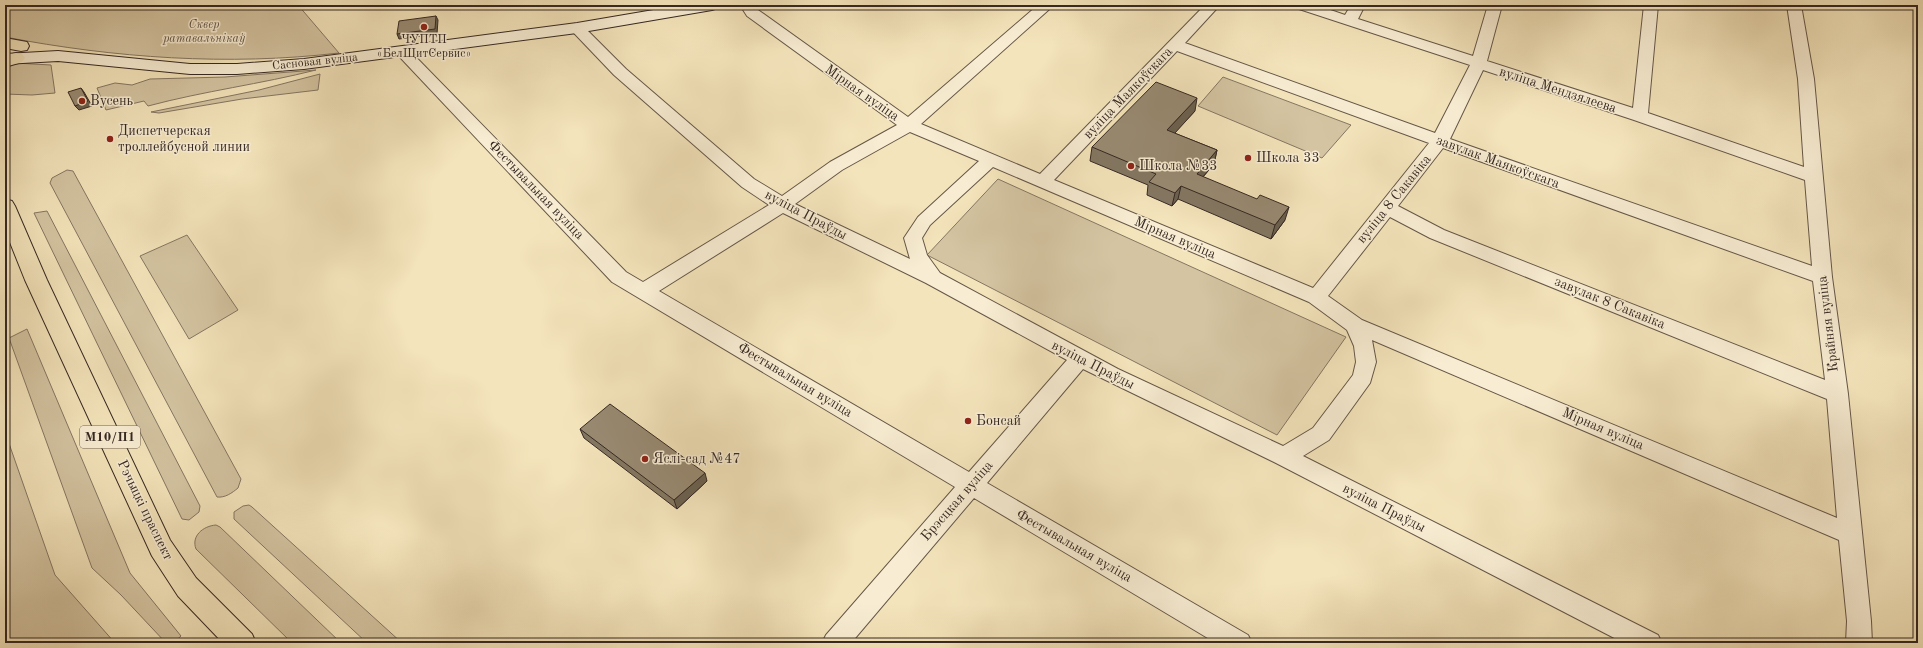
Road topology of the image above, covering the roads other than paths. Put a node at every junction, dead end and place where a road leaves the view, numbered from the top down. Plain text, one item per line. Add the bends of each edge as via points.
1 (712, 5) edge
2 (747, 5) edge
3 (1047, 5) edge
4 (1213, 5) edge
5 (1301, 5) edge
6 (1358, 5) edge
7 (1495, 5) edge
8 (1651, 5) edge
9 (1794, 5) edge
10 (1349, 22) junction
11 (577, 28) junction
12 (1175, 45) junction
13 (403, 52) junction
14 (9, 53) edge
15 (1478, 64) junction
16 (1640, 116) junction
17 (909, 125) junction
18 (1440, 141) junction
19 (990, 160) junction
20 (1815, 176) junction
21 (1043, 181) junction
22 (782, 205) junction
23 (5, 206) edge
24 (1386, 207) junction
25 (1822, 277) junction
26 (933, 278) junction
27 (643, 292) junction
28 (1316, 297) junction
29 (1355, 324) junction
30 (1080, 359) junction
31 (1837, 394) junction
32 (1284, 457) junction
33 (972, 484) junction
34 (1850, 534) junction
35 (242, 643) edge
36 (835, 643) edge
37 (1239, 643) edge
38 (1649, 643) edge
39 (1859, 643) edge

1 - 11 main road, Сасновая вуліца
2 - 17 street, Мірная вуліца via 752,13
3 - 17 street
4 - 12 street, вуліца Маякоўскага
5 - 10 street, вуліца Мендзялеева
6 - 10 street
7 - 15 street, вуліца 8 Сакавіка
8 - 16 street
9 - 20 street, Крайняя вуліца via 1806,79
10 - 15 street, вуліца Мендзялеева
11 - 13 main road, Сасновая вуліца
11 - 22 street, вуліца Праўды via 620,72 748,183
12 - 18 street, завулак Маякоўскага
12 - 21 street, вуліца Маякоўскага
13 - 14 main road, Сасновая вуліца via 237,69 190,69
13 - 27 street, Фестывальная вуліца via 619,277
15 - 16 street, вуліца Мендзялеева
15 - 18 street, вуліца 8 Сакавіка
16 - 20 street, вуліца Мендзялеева
17 - 19 street, Мірная вуліца
17 - 22 street via 836,166
18 - 24 street, вуліца 8 Сакавіка
18 - 25 street, завулак Маякоўскага
19 - 21 street, Мірная вуліца
19 - 26 street via 924,221 913,238 918,256
20 - 25 street, Крайняя вуліца
21 - 28 street, Мірная вуліца
22 - 26 street, вуліца Праўды
22 - 27 street
23 - 35 main road, Рэчыцкі праспект / М10/П1 via 39,288 162,548 186,587
24 - 28 street, вуліца 8 Сакавіка
24 - 31 street, завулак 8 Сакавіка via 1437,234
25 - 31 street, Крайняя вуліца
26 - 30 street, вуліца Праўды
27 - 33 street, Фестывальная вуліца
28 - 29 street, Мірная вуліца
29 - 32 street via 1364,346 1366,362 1363,377 1322,434
29 - 34 street, Мірная вуліца
30 - 32 street, вуліца Праўды
30 - 33 street, Брэсцкая вуліца
31 - 34 street, Крайняя вуліца
32 - 38 street, вуліца Праўды
33 - 36 street, Брэсцкая вуліца
33 - 37 street, Фестывальная вуліца
34 - 39 street, Крайняя вуліца

